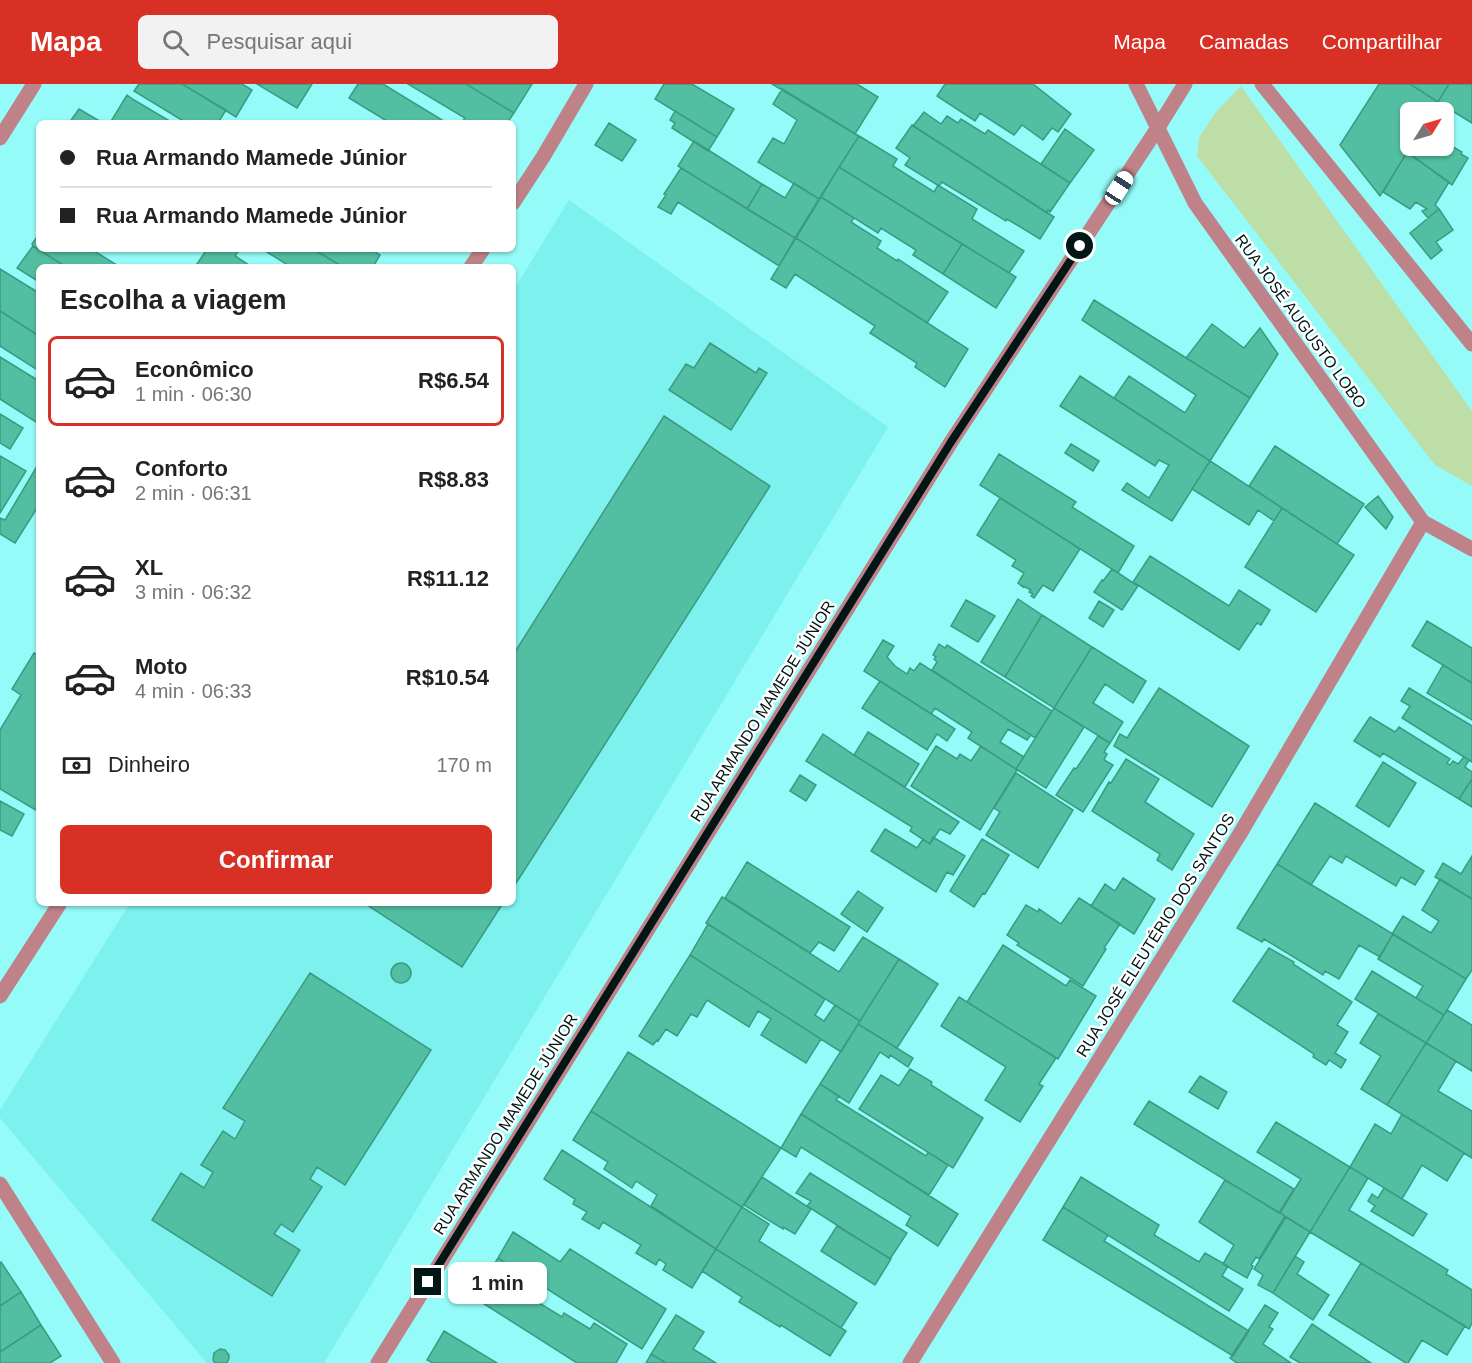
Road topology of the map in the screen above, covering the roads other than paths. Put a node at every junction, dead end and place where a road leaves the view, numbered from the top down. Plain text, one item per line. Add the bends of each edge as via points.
1 (34, 84) edge
2 (586, 84) edge
3 (1136, 84) edge
4 (1185, 84) edge
5 (1262, 84) edge
6 (1158, 129) junction
7 (0, 138) edge
8 (516, 198) edge
9 (1472, 344) edge
10 (1424, 522) junction
11 (1472, 549) edge
12 (58, 906) edge
13 (0, 996) edge
14 (0, 1184) edge
15 (113, 1363) edge
16 (378, 1363) edge
17 (910, 1363) edge

1 - 7 street
2 - 8 street
3 - 6 street, RUA JOSÉ AUGUSTO LOBO
4 - 6 street, RUA ARMANDO MAMEDE JÚNIOR
5 - 9 street
6 - 10 street, RUA JOSÉ AUGUSTO LOBO via 1195,203
6 - 16 street, RUA ARMANDO MAMEDE JÚNIOR via 951,442
10 - 11 street, RUA JOSÉ AUGUSTO LOBO
10 - 17 street, RUA JOSÉ ELEUTÉRIO DOS SANTOS via 1240,832
12 - 13 street
14 - 15 street

